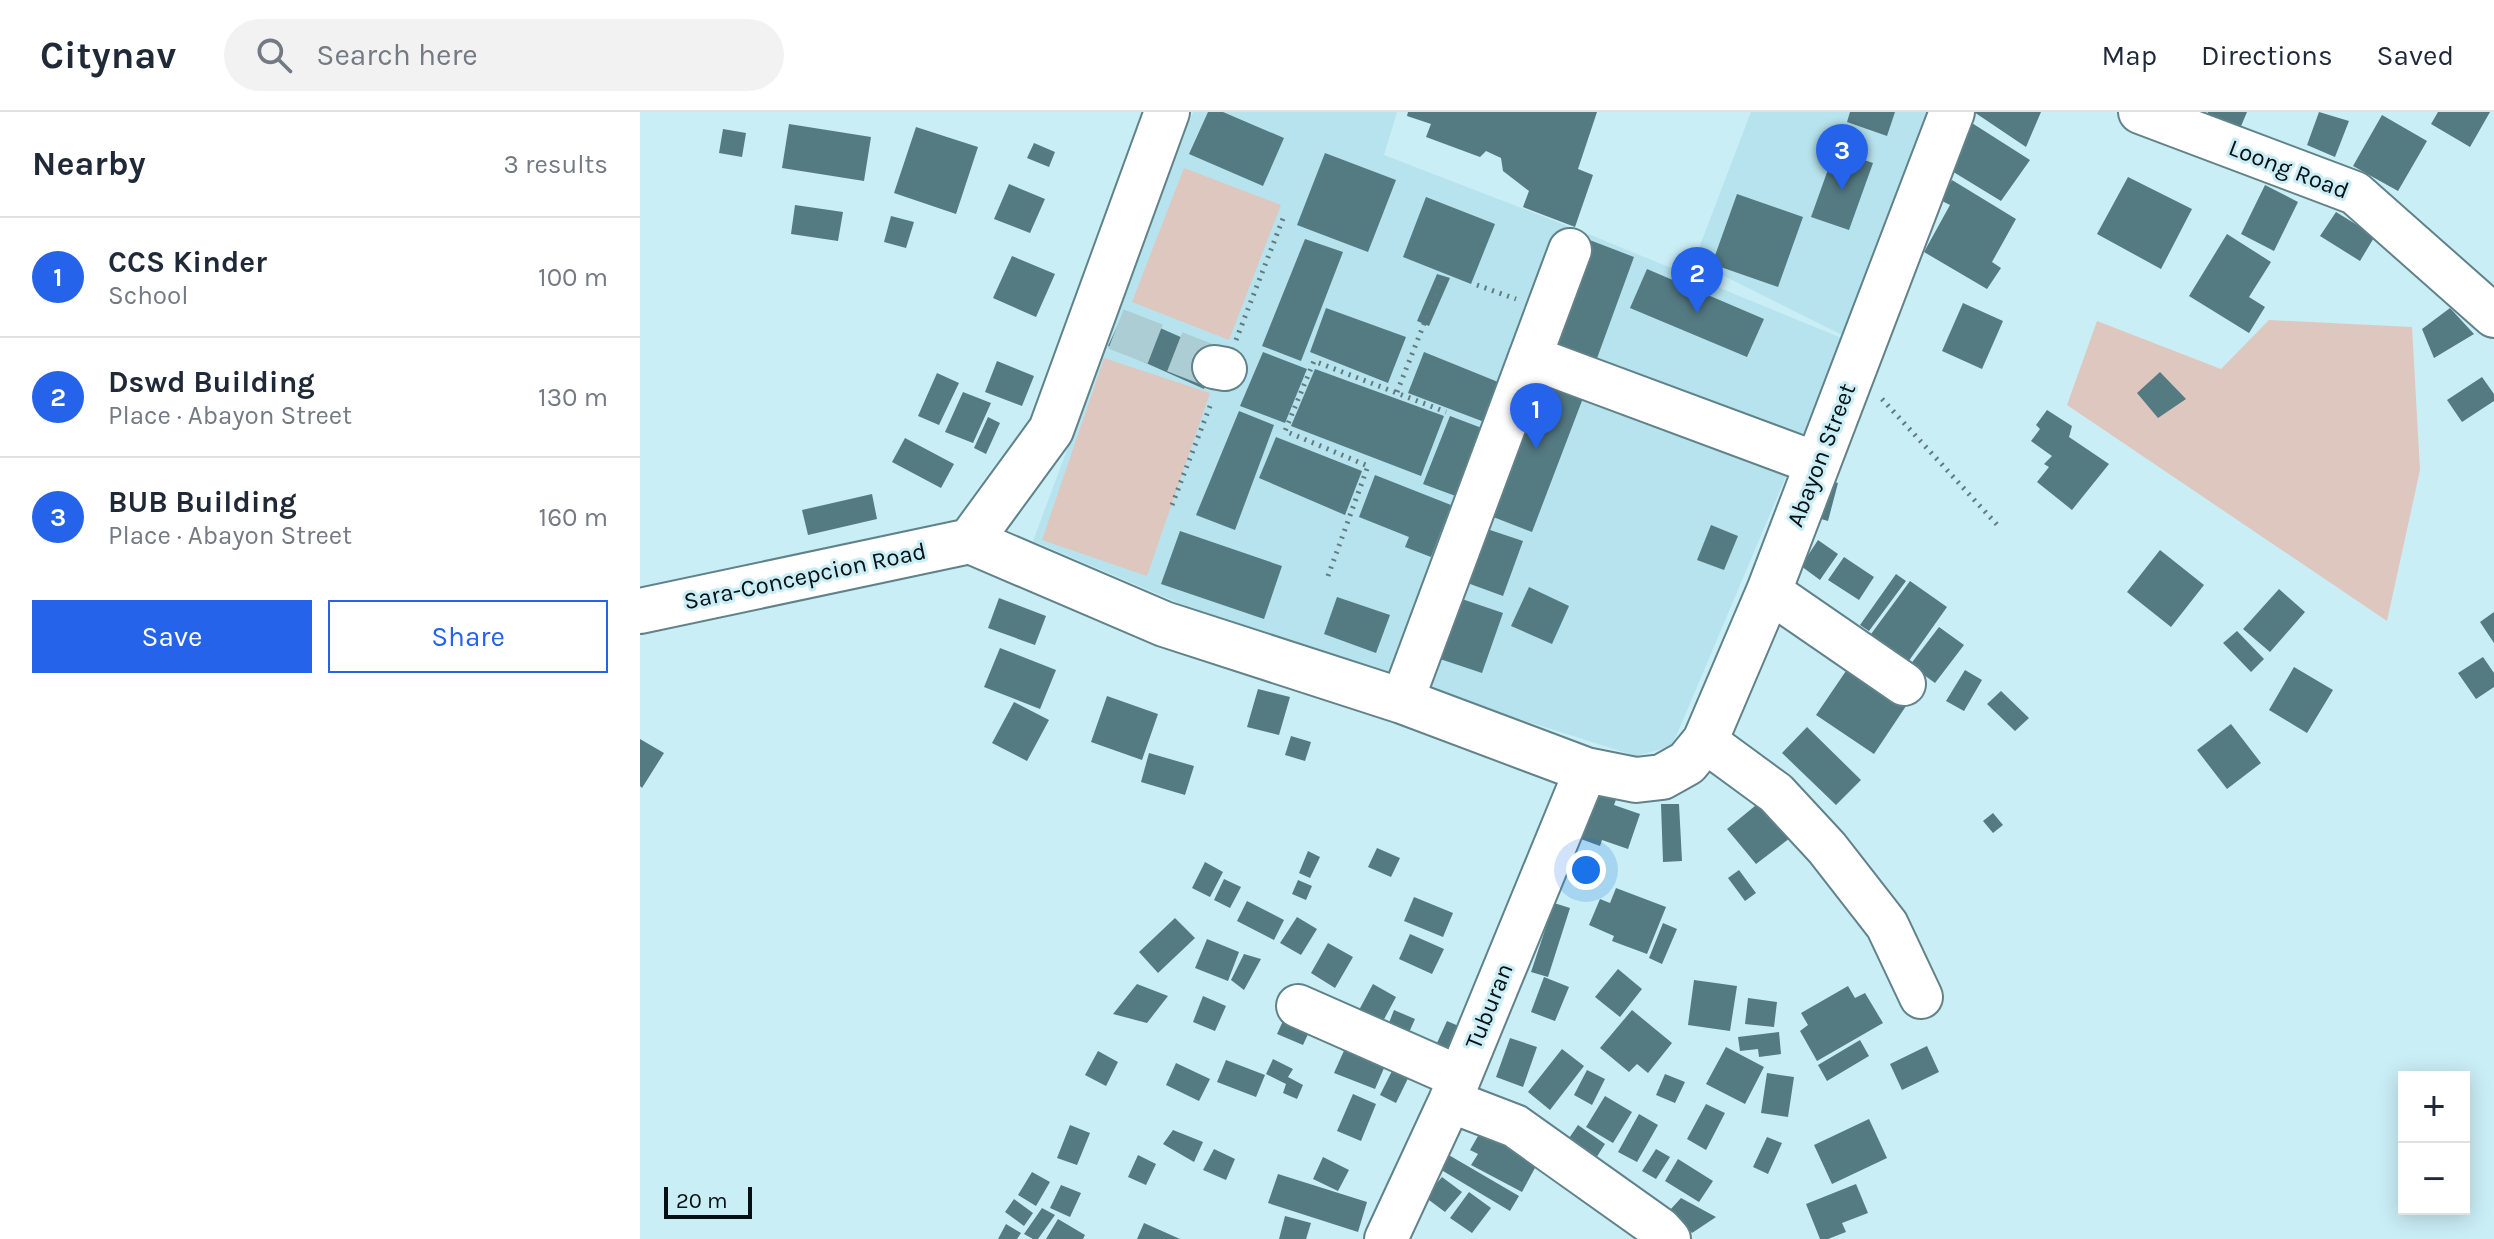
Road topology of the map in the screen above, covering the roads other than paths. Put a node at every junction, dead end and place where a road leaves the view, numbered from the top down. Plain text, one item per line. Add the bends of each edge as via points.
1 (1167, 112) edge
2 (1952, 112) edge
3 (2140, 112) edge
4 (1570, 250) dead end
5 (2494, 316) edge
6 (1530, 357) junction
7 (1818, 464) junction
8 (970, 541) junction
9 (1769, 591) junction
10 (640, 611) edge
11 (1904, 684) dead end
12 (1402, 701) junction
13 (1705, 741) junction
14 (1586, 770) junction
15 (1921, 997) dead end
16 (1298, 1006) dead end
17 (1455, 1089) junction
18 (1386, 1239) edge
19 (1669, 1239) edge

1 - 8 main road via 1103,324 1051,430
2 - 7 main road, Abayon Street
3 - 5 street, Loong Road via 2355,193
4 - 6 street
6 - 7 street
6 - 12 street
7 - 9 main road, Abayon Street
8 - 10 main road, Sara-Concepcion Road
8 - 12 main road via 1164,624
9 - 11 street
9 - 13 main road, Abayon Street
12 - 14 main road
13 - 14 main road, Abayon Street via 1687,763 1662,777 1636,780
13 - 15 street via 1776,793 1827,848 1887,925
14 - 17 street, Tuburan
16 - 17 street
17 - 18 street, Tuburan
17 - 19 street via 1515,1126

